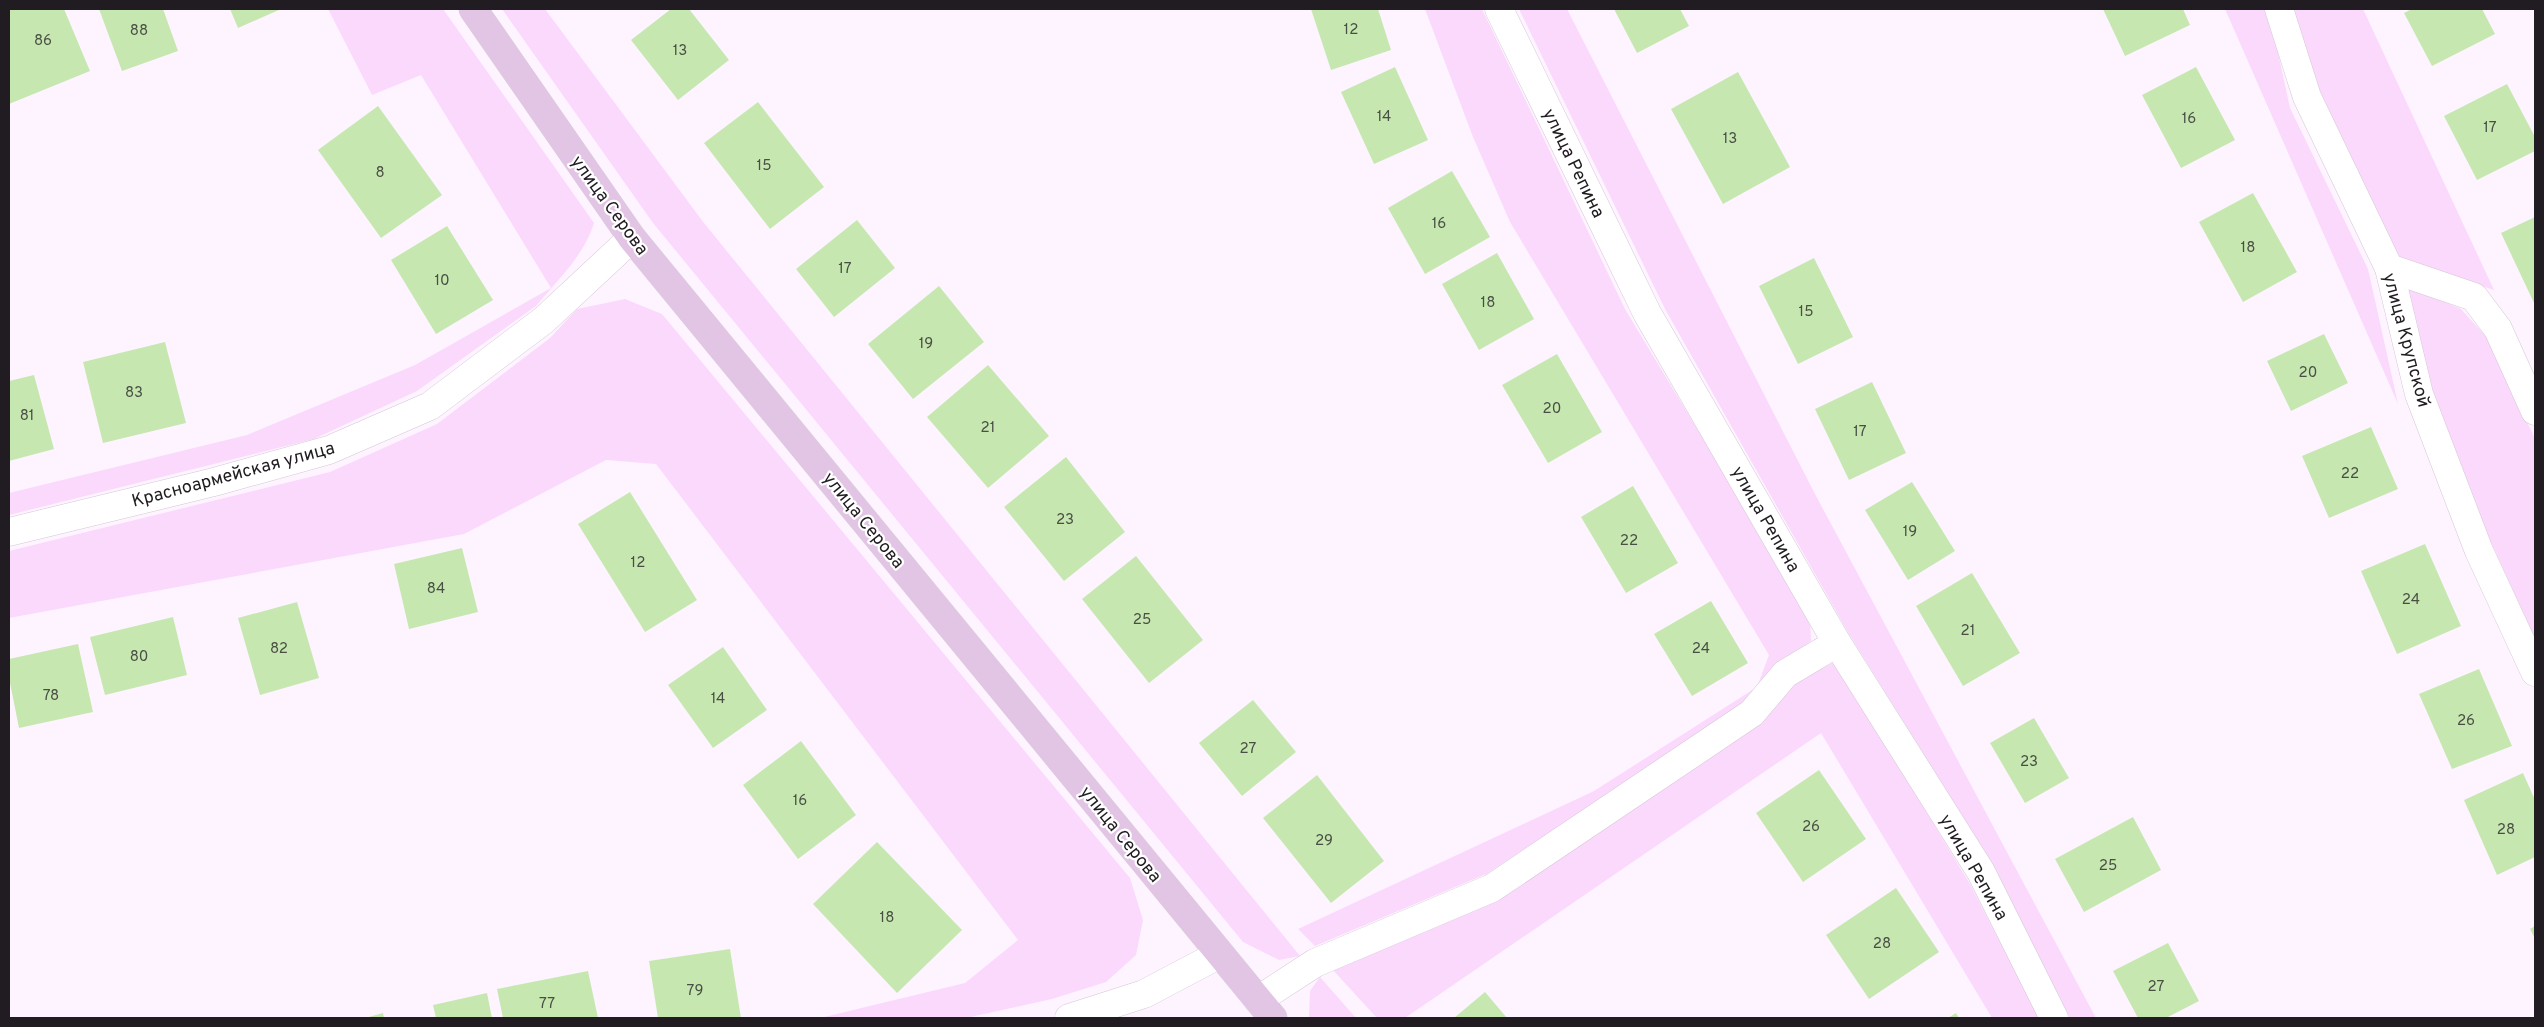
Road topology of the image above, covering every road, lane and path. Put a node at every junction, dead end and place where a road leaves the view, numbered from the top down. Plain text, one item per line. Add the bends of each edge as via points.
1 (473, 9) edge
2 (1499, 9) edge
3 (2279, 9) edge
4 (632, 238) junction
5 (2389, 268) junction
6 (2535, 411) edge
7 (9, 532) edge
8 (1837, 643) junction
9 (2535, 672) edge
10 (1220, 954) junction
11 (1265, 1009) edge
12 (1069, 1018) edge
13 (2054, 1018) edge

1 - 4 main road, улица Серова
2 - 8 street, улица Репина via 1647,313
3 - 5 street, улица Крупской via 2307,97
4 - 7 street, Красноармейская улица via 544,320 430,406 329,450
4 - 10 main road, улица Серова
5 - 6 street via 2474,297 2498,329
5 - 9 street, улица Крупской via 2419,394 2479,551
8 - 11 street via 1785,674 1752,713 1492,888 1315,963
8 - 13 street, улица Репина via 1981,872
10 - 11 main road, улица Серова
10 - 12 street via 1144,994

